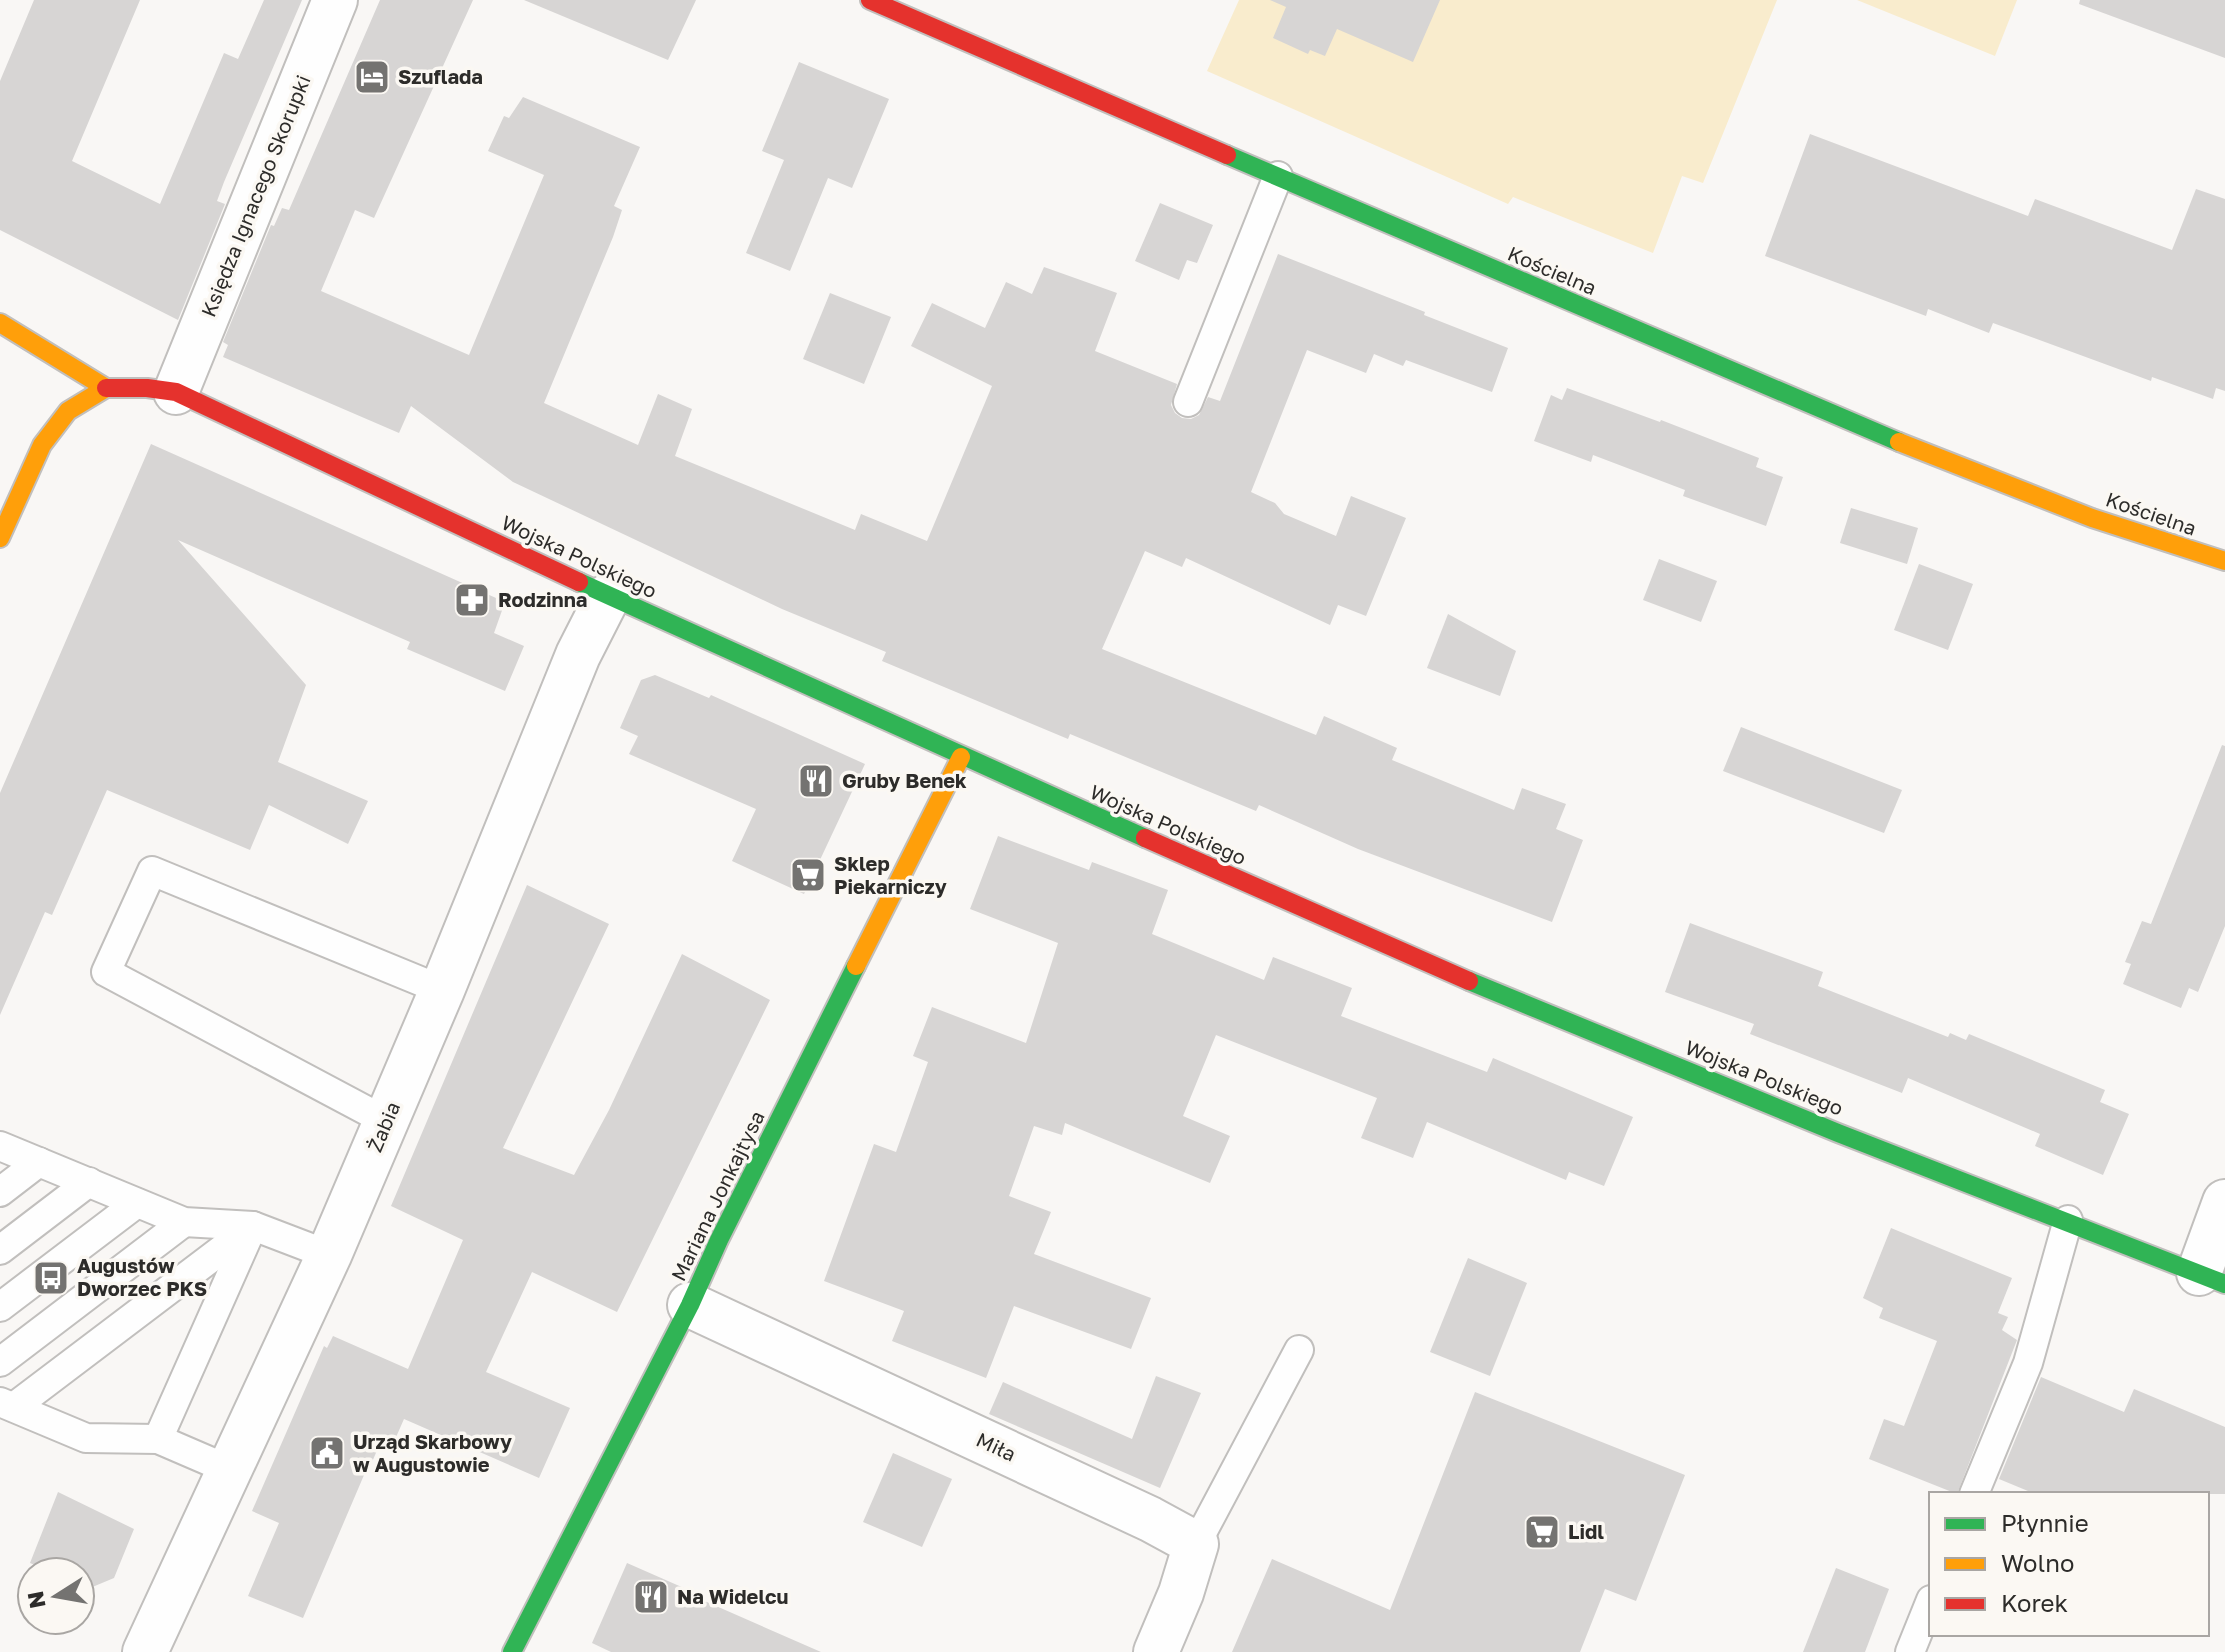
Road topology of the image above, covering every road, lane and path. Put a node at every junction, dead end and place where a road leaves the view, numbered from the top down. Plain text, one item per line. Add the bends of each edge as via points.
1 (335, 0) edge
2 (870, 0) edge
3 (1278, 176) junction
4 (0, 323) edge
5 (106, 388) junction
6 (176, 392) junction
7 (1188, 402) dead end
8 (0, 538) edge
9 (2225, 561) edge
10 (608, 596) junction
11 (961, 757) junction
12 (442, 990) junction
13 (386, 1121) junction
14 (0, 1146) edge
15 (39, 1162) junction
16 (89, 1182) junction
17 (0, 1192) edge
18 (2225, 1202) edge
19 (137, 1203) junction
20 (2068, 1220) junction
21 (184, 1222) junction
22 (253, 1226) junction
23 (0, 1250) edge
24 (329, 1255) junction
25 (2212, 1278) edge
26 (690, 1305) junction
27 (0, 1307) edge
28 (1299, 1350) dead end
29 (0, 1362) edge
30 (7, 1404) edge
31 (158, 1439) junction
32 (230, 1470) junction
33 (1975, 1492) edge
34 (1196, 1544) junction
35 (1929, 1605) edge
36 (145, 1652) edge
37 (512, 1652) edge
38 (1156, 1652) edge
39 (1910, 1652) edge

1 - 6 street, Księdza Ignacego Skorupki
2 - 3 street, Kościelna
3 - 7 lane
3 - 9 street, Kościelna via 1990,479
4 - 5 street
5 - 6 street, Wojska Polskiego
5 - 8 street via 68,411 42,445
6 - 10 street, Wojska Polskiego
10 - 11 street, Wojska Polskiego
10 - 12 street, Żabia via 578,655
11 - 20 street, Wojska Polskiego via 1403,954 1838,1133
11 - 26 street, Mariana Jonkajtysa
12 - 13 street, Żabia
12 - 13 lane via 152,871 106,972
13 - 24 street, Żabia
14 - 15 lane
15 - 16 lane
15 - 17 lane
16 - 19 lane
16 - 23 lane
18 - 25 street
19 - 21 lane
19 - 27 lane
20 - 25 street, Wojska Polskiego
20 - 33 lane via 2028,1363
21 - 22 lane
21 - 29 lane
22 - 24 lane
22 - 30 lane
22 - 31 lane
24 - 32 street, Żabia
26 - 34 street, Miła
26 - 37 street, Mariana Jonkajtysa
28 - 34 lane
30 - 31 lane via 86,1438
31 - 32 lane
32 - 36 street, Żabia
34 - 38 street
35 - 39 lane

